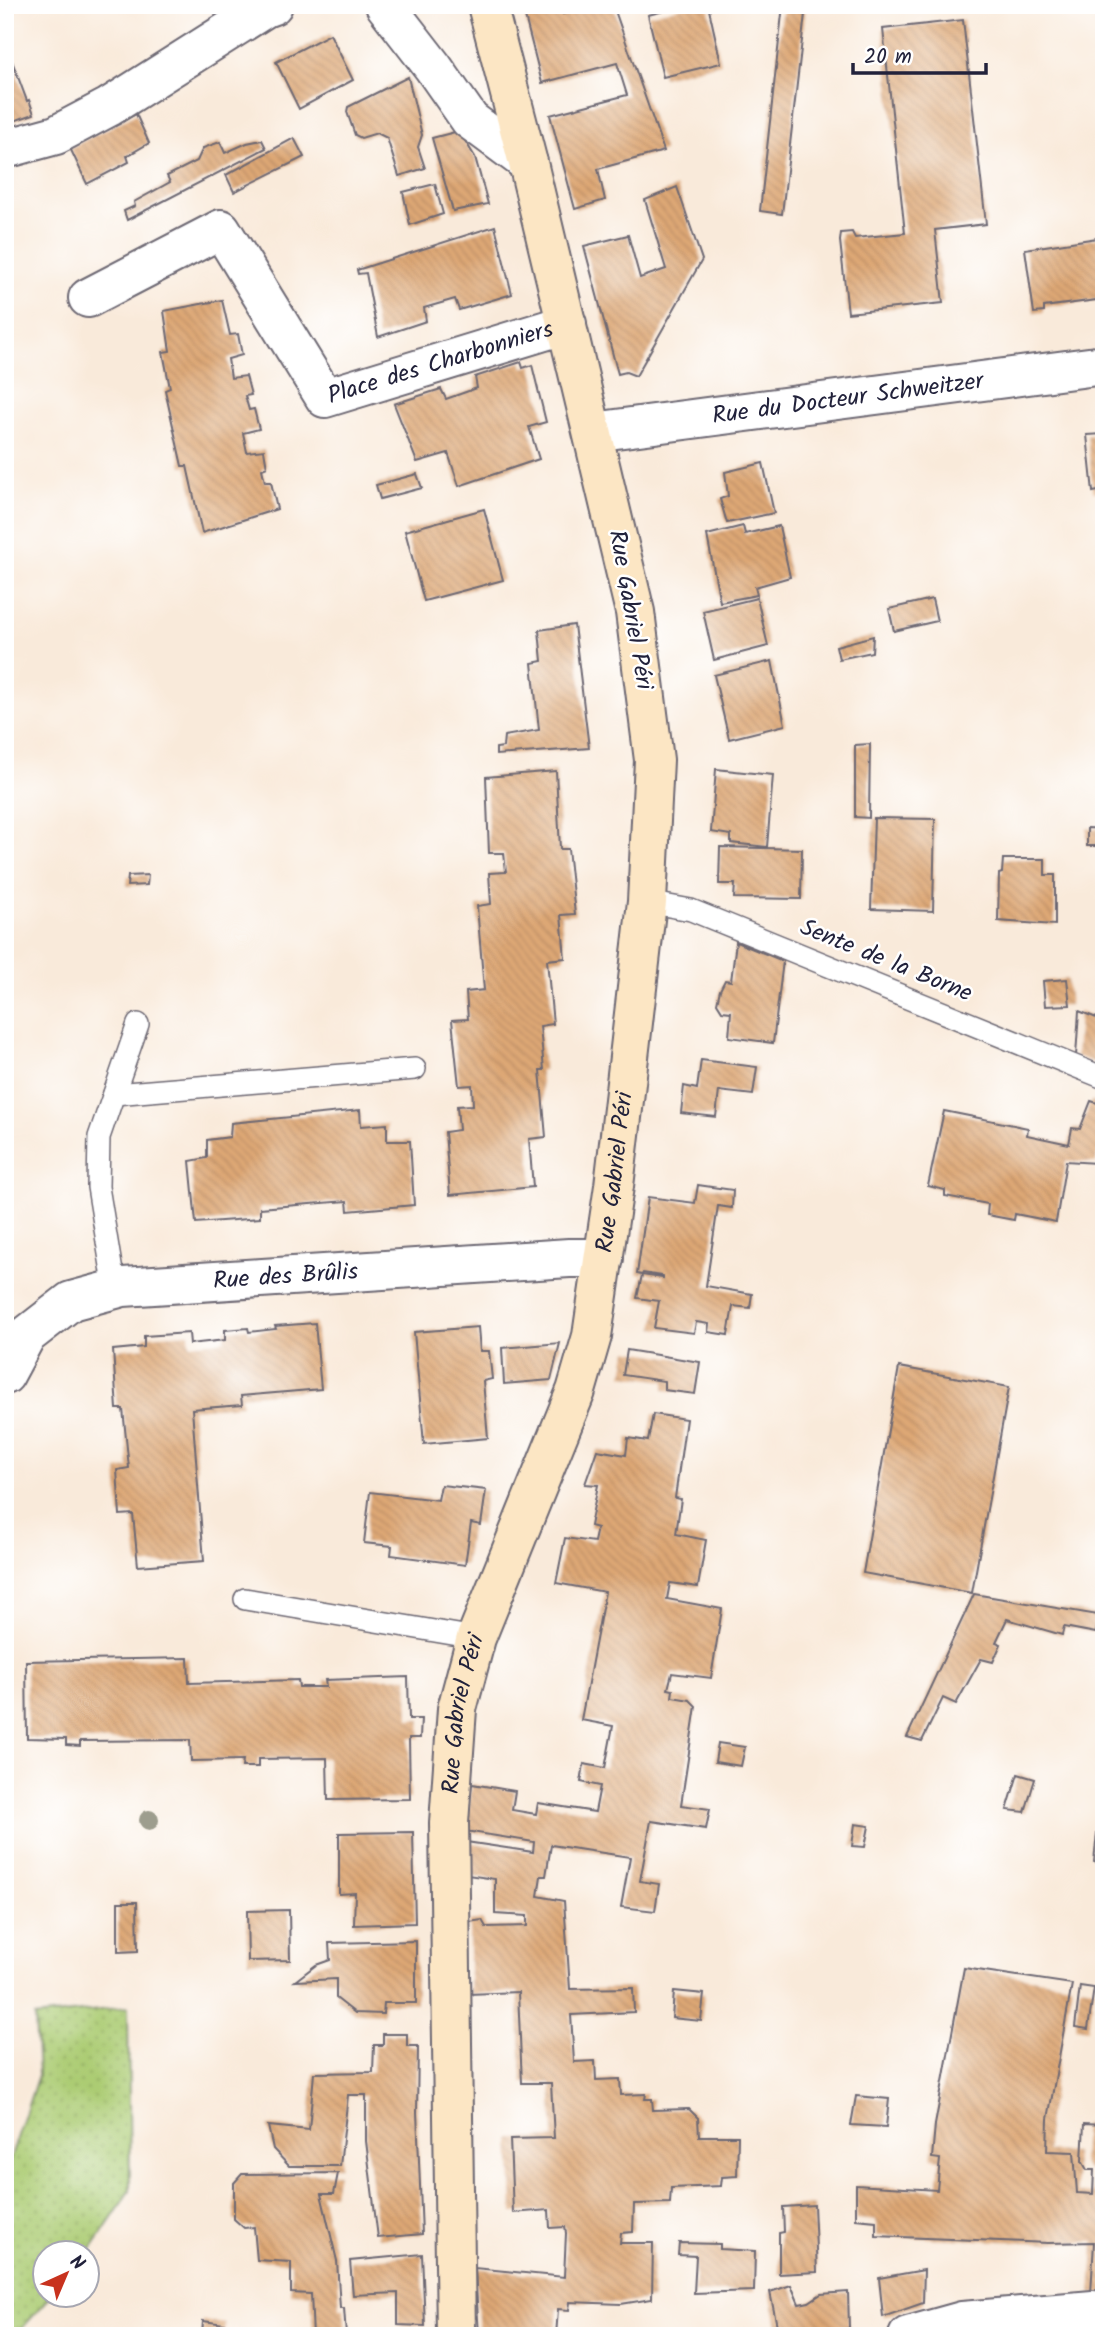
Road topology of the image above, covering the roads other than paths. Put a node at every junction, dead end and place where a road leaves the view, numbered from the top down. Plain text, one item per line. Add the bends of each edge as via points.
1 (273, 5) edge
2 (385, 5) edge
3 (487, 5) edge
4 (5, 149) edge
5 (528, 163) junction
6 (88, 298) dead end
7 (567, 324) junction
8 (1104, 365) edge
9 (593, 432) junction
10 (647, 902) junction
11 (138, 1024) dead end
12 (415, 1069) dead end
13 (1104, 1078) edge
14 (114, 1094) junction
15 (604, 1258) junction
16 (115, 1290) junction
17 (5, 1375) edge
18 (245, 1599) dead end
19 (476, 1638) junction
20 (1104, 2312) edge
21 (976, 2328) edge
22 (456, 2336) edge
23 (908, 2336) edge

1 - 4 street via 109,107 56,135
2 - 5 street via 470,120
3 - 5 street, Rue Gabriel Péri
5 - 7 street, Rue Gabriel Péri
6 - 7 street, Place des Charbonniers via 221,229 325,398
7 - 9 street, Rue Gabriel Péri
8 - 9 street, Rue du Docteur Schweitzer
9 - 10 street, Rue Gabriel Péri via 635,612 654,761
10 - 13 lane, Sente de la Borne via 691,911
10 - 15 street, Rue Gabriel Péri
11 - 14 lane
12 - 14 lane
14 - 16 lane via 99,1137 98,1187
15 - 16 street, Rue des Brûlis
15 - 19 street, Rue Gabriel Péri via 592,1336 576,1391
16 - 17 street, Rue des Brûlis via 71,1301 26,1336
18 - 19 lane
19 - 22 street, Rue Gabriel Péri via 457,1709 449,1823
20 - 21 street
21 - 23 street via 962,2321

